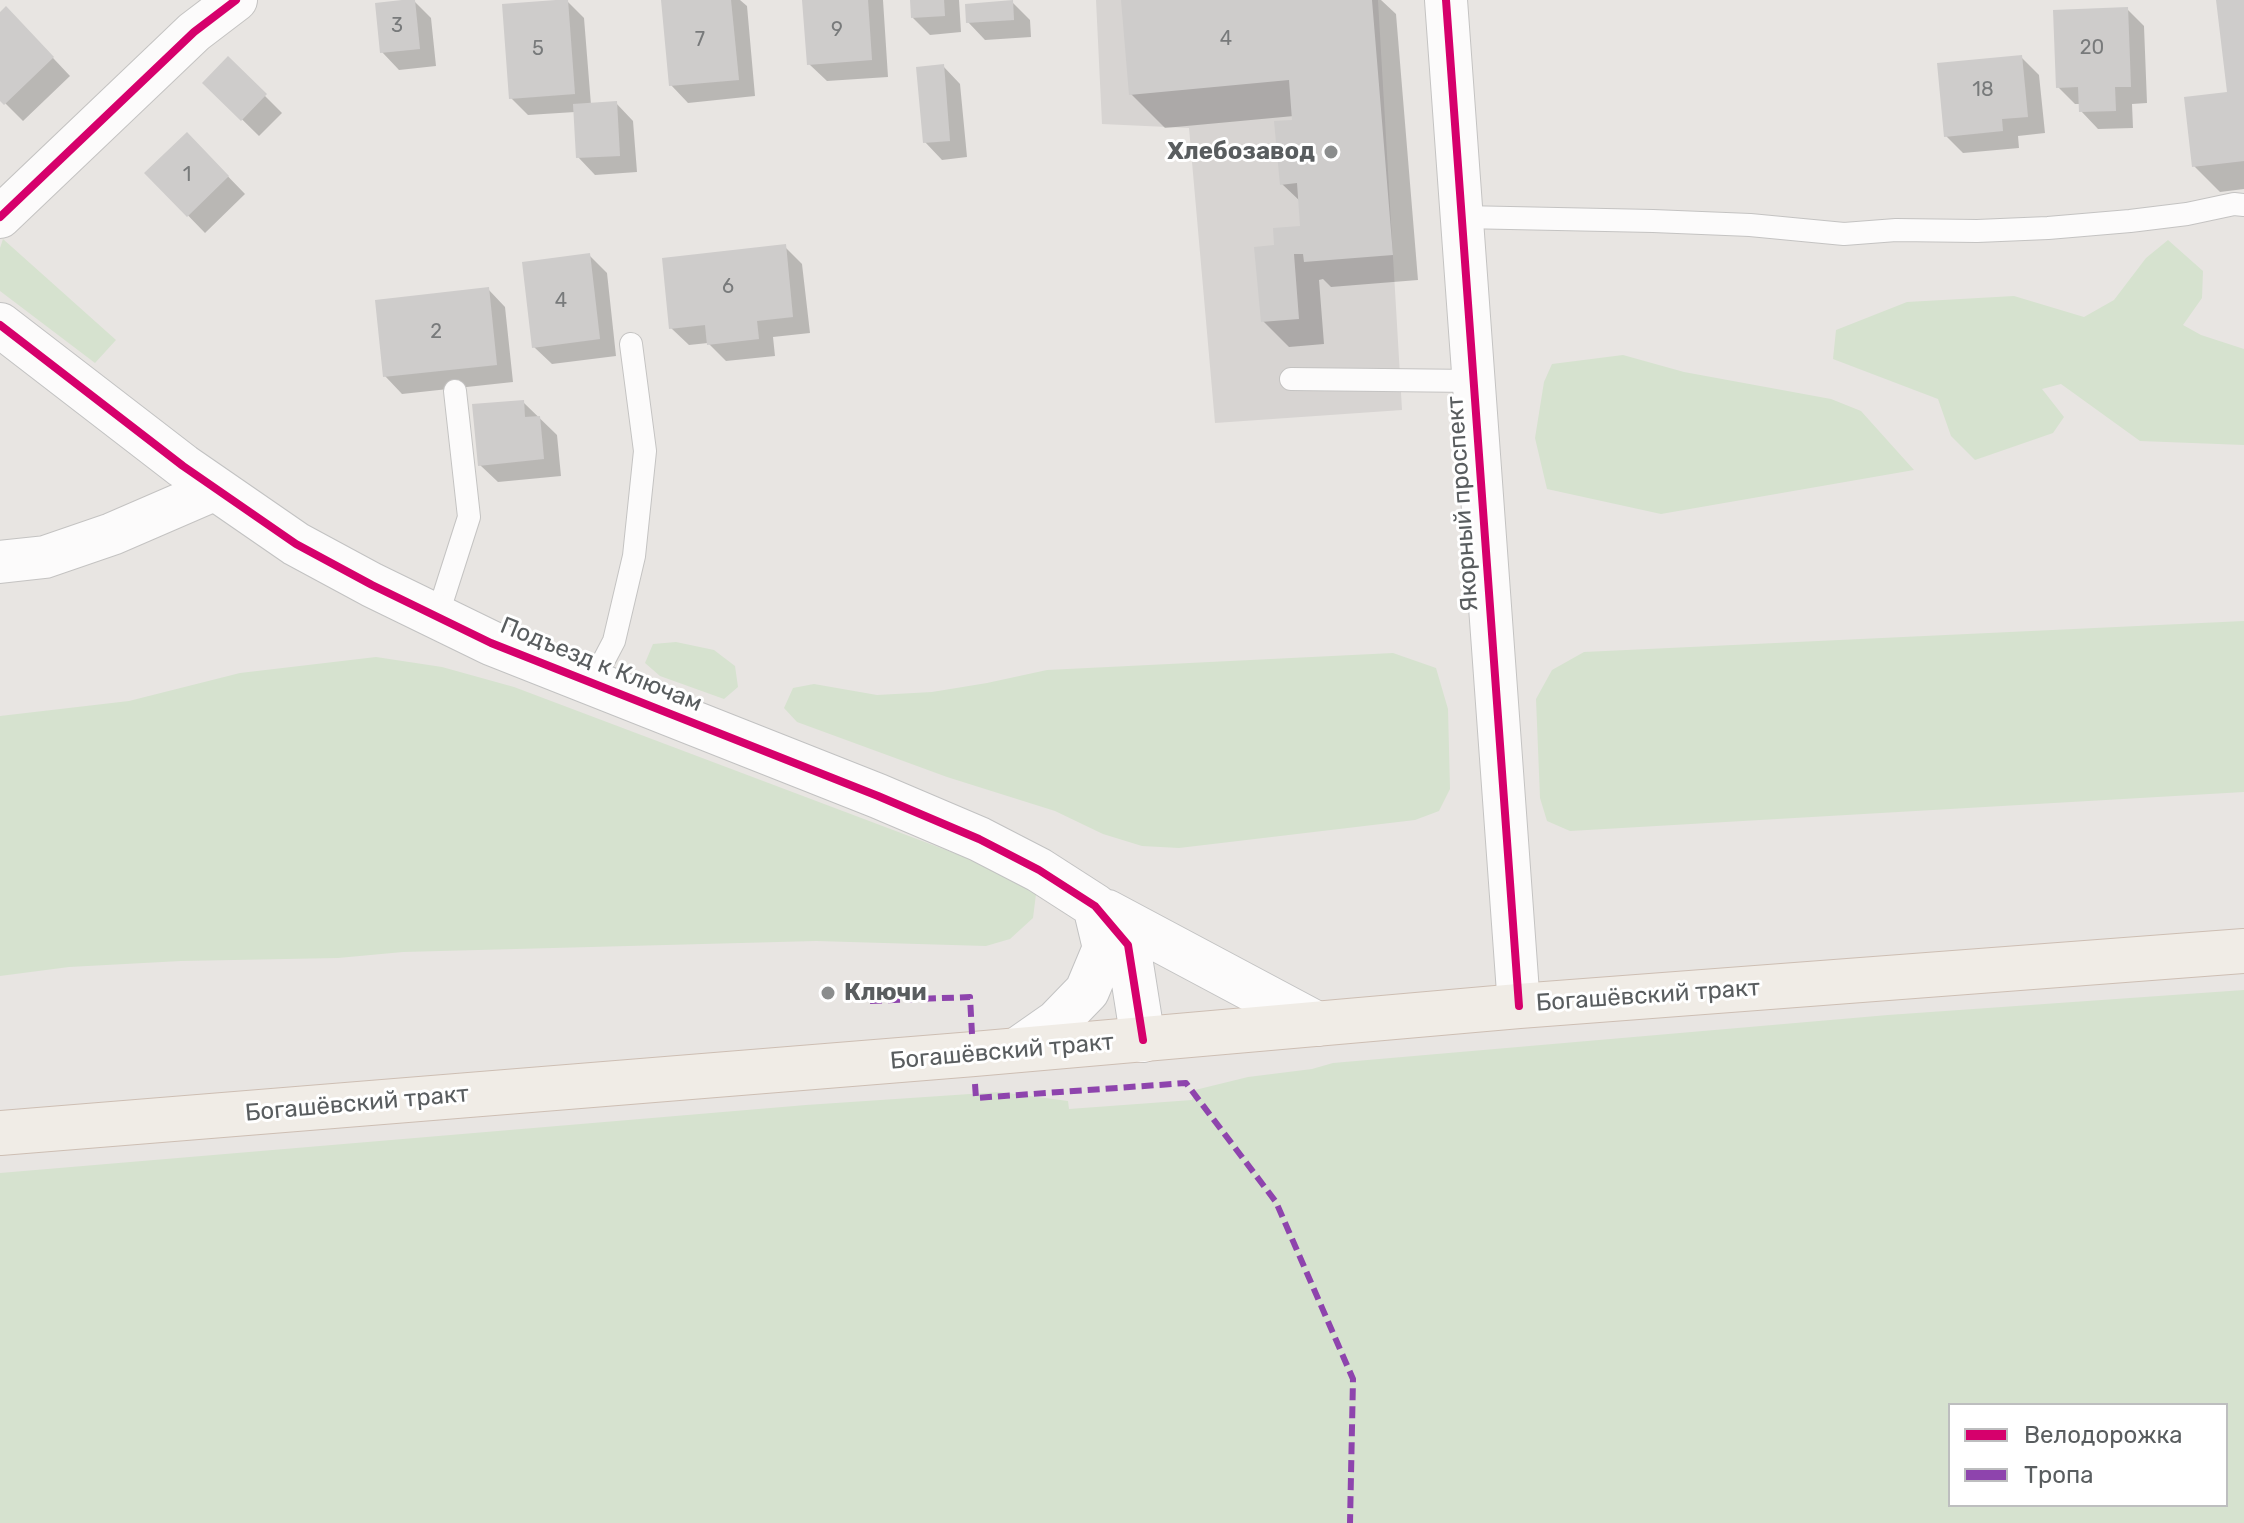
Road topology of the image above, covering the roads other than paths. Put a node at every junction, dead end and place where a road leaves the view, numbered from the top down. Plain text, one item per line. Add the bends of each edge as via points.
1 (236, 0) edge
2 (1446, 0) edge
3 (2244, 205) edge
4 (0, 217) edge
5 (1462, 217) junction
6 (0, 325) edge
7 (631, 344) dead end
8 (1291, 379) dead end
9 (1474, 381) junction
10 (455, 391) dead end
11 (216, 489) junction
12 (0, 562) edge
13 (437, 617) junction
14 (592, 683) junction
15 (1095, 906) junction
16 (2244, 951) edge
17 (1519, 1006) junction
18 (1317, 1024) junction
19 (1143, 1040) junction
20 (1017, 1050) junction
21 (0, 1133) edge

1 - 4 street via 194,32
2 - 5 street, Якорный проспект
3 - 5 lane via 2048,228 1844,234 1750,225
5 - 9 street, Якорный проспект
6 - 11 street, Подъезд к Ключам
7 - 14 lane via 645,451 634,556 614,641
8 - 9 lane
9 - 17 street, Якорный проспект
10 - 13 lane via 469,517
11 - 12 street via 45,557
11 - 13 street, Подъезд к Ключам via 296,544
13 - 14 street, Подъезд к Ключам
14 - 15 street, Подъезд к Ключам via 979,839
15 - 18 street
15 - 19 street, Подъезд к Ключам via 1128,945
15 - 20 street via 1105,948 1087,991 1057,1022
16 - 17 main road, Богашёвский тракт
17 - 18 main road, Богашёвский тракт
18 - 19 main road, Богашёвский тракт
19 - 20 main road, Богашёвский тракт
20 - 21 main road, Богашёвский тракт

